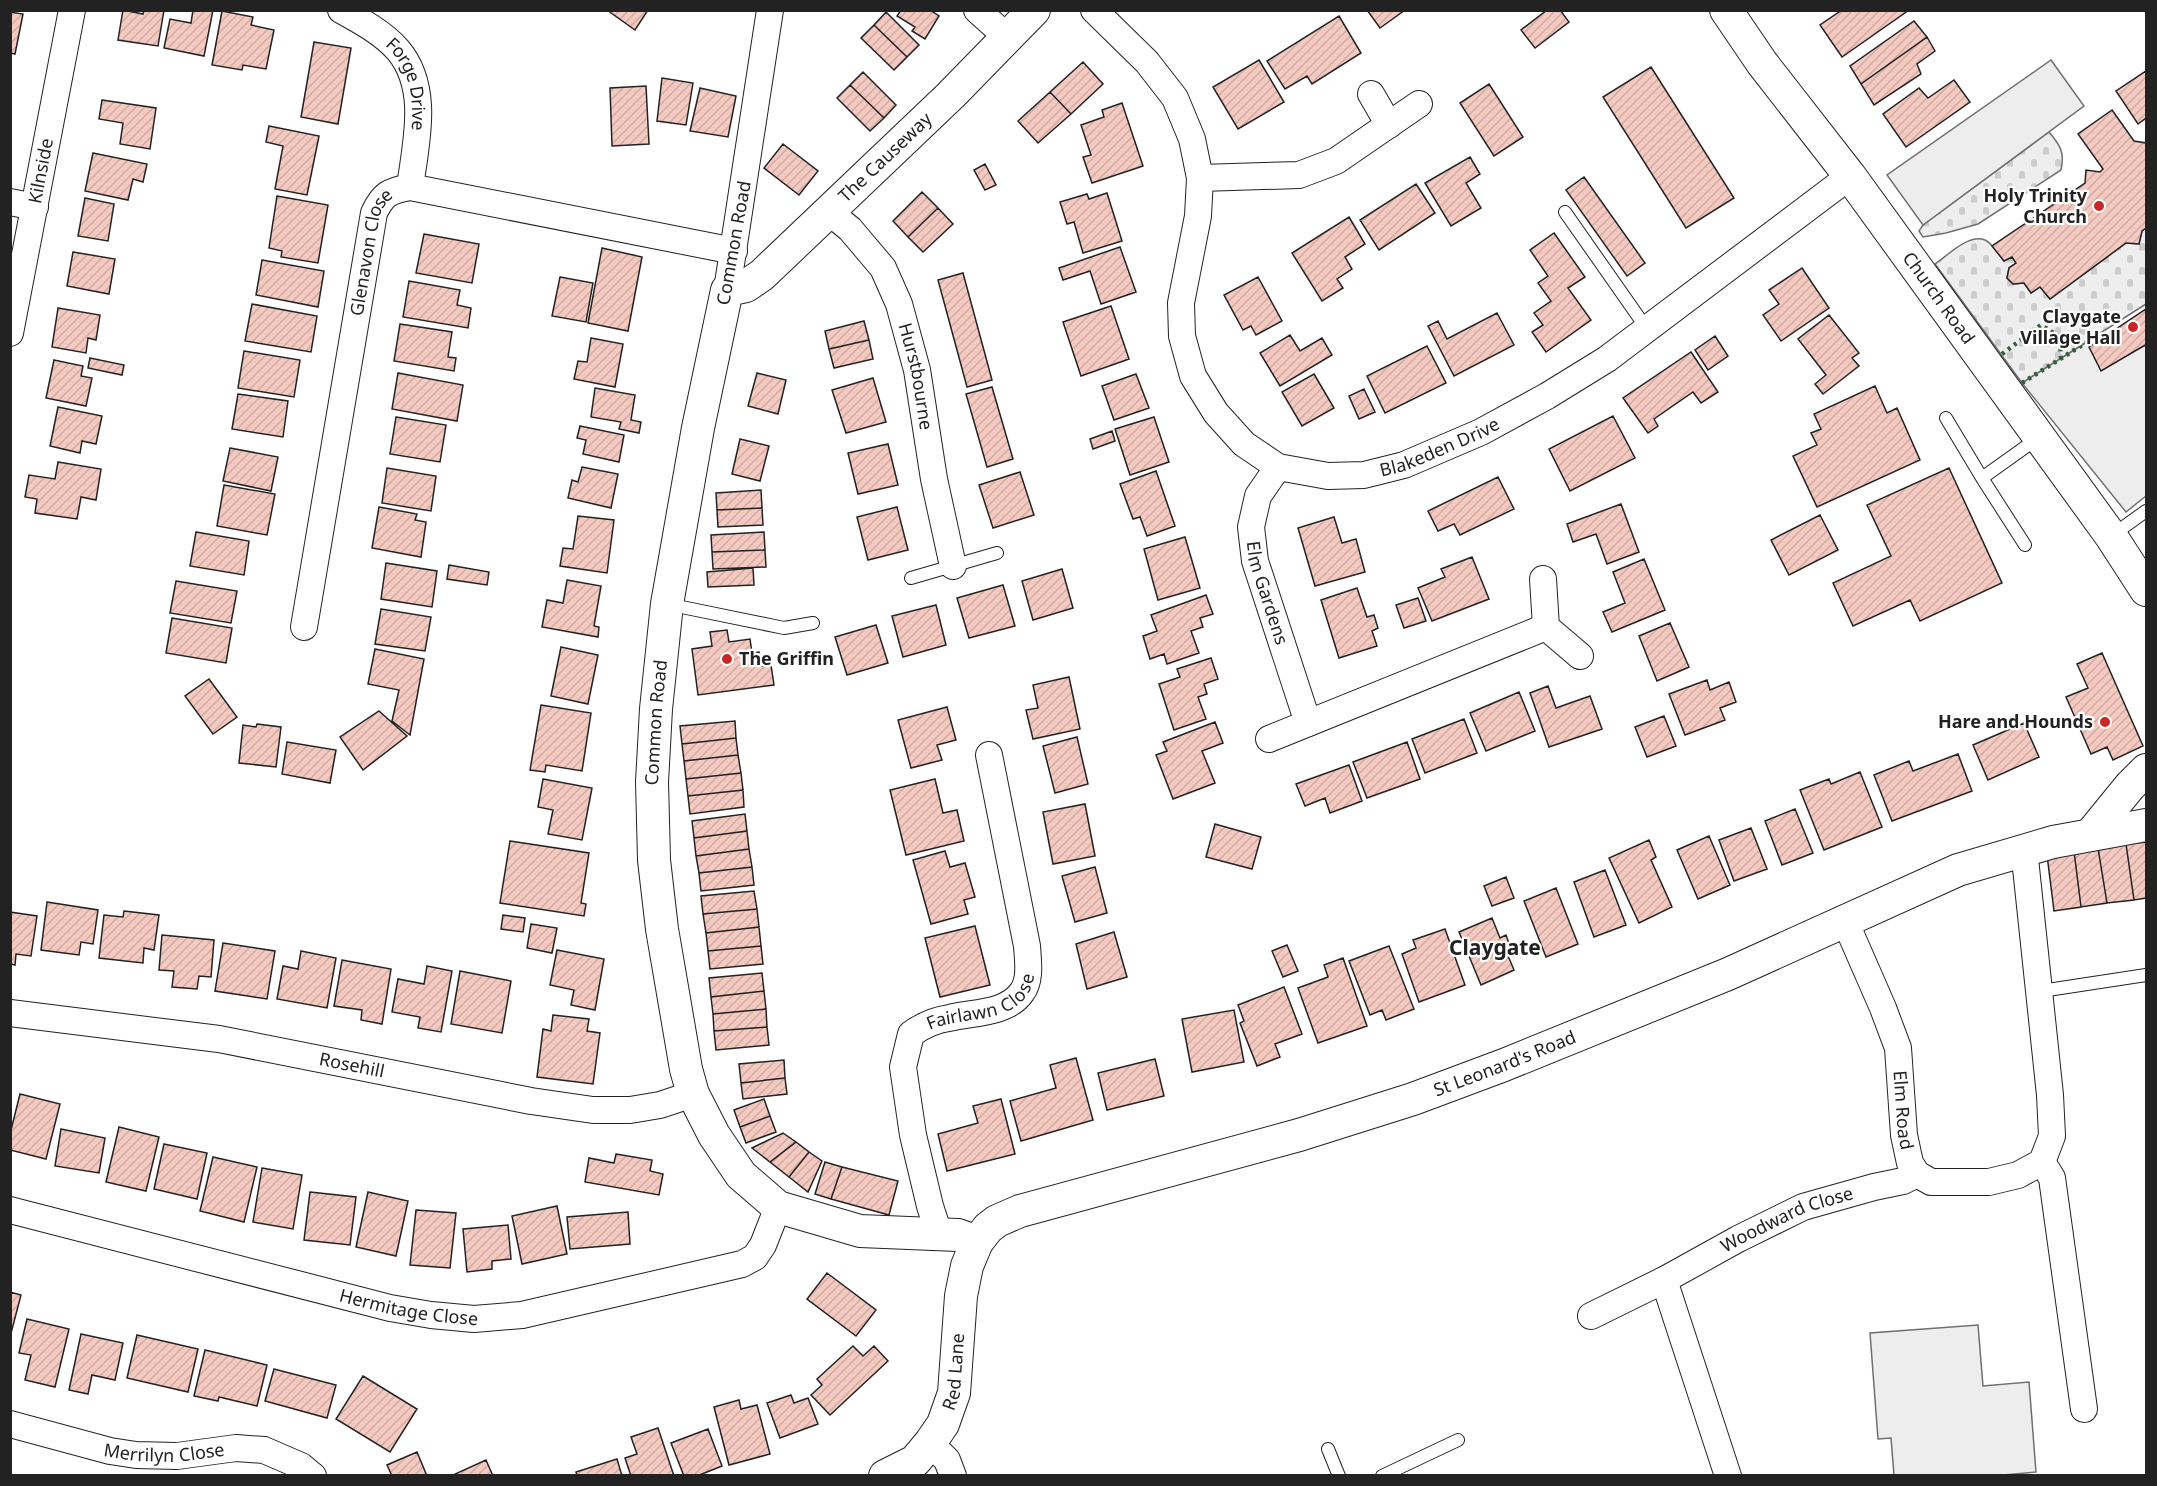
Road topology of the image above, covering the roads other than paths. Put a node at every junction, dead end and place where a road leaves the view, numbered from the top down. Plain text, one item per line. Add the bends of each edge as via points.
1 (72, 10) edge
2 (341, 10) edge
3 (770, 10) edge
4 (977, 10) edge
5 (1035, 10) edge
6 (1094, 10) edge
7 (1726, 10) edge
8 (1007, 37) junction
9 (1371, 94) dead end
10 (1419, 104) dead end
11 (1389, 125) junction
12 (1850, 176) junction
13 (1200, 178) junction
14 (410, 187) junction
15 (23, 204) edge
16 (829, 212) junction
17 (1565, 212) dead end
18 (734, 251) junction
19 (727, 290) junction
20 (1647, 329) junction
21 (10, 333) edge
22 (1946, 418) dead end
23 (2038, 438) junction
24 (1278, 467) junction
25 (1982, 478) junction
26 (2146, 511) edge
27 (2111, 536) junction
28 (2025, 545) dead end
29 (997, 553) dead end
30 (953, 566) junction
31 (911, 578) dead end
32 (1544, 579) dead end
33 (2146, 590) edge
34 (667, 604) junction
35 (813, 623) dead end
36 (303, 627) dead end
37 (1546, 627) junction
38 (1580, 656) dead end
39 (1308, 723) junction
40 (1269, 739) dead end
41 (989, 755) dead end
42 (2146, 770) edge
43 (2146, 825) edge
44 (2090, 835) junction
45 (2024, 849) junction
46 (1845, 921) junction
47 (2146, 975) edge
48 (2041, 991) junction
49 (10, 1014) edge
50 (693, 1094) junction
51 (2042, 1162) junction
52 (1917, 1174) junction
53 (778, 1207) junction
54 (10, 1210) edge
55 (939, 1234) junction
56 (977, 1242) junction
57 (1664, 1280) junction
58 (1591, 1316) dead end
59 (2084, 1409) dead end
60 (10, 1424) edge
61 (1458, 1440) dead end
62 (930, 1443) junction
63 (1328, 1449) dead end
64 (313, 1476) edge
65 (885, 1476) edge
66 (953, 1476) edge
67 (1339, 1476) edge
68 (1382, 1476) edge
69 (1728, 1476) edge

1 - 15 street, Kilnside
2 - 14 street, Forge Drive via 397,49 412,71 418,128
3 - 18 street, Common Road
4 - 8 street
5 - 8 street, The Causeway
6 - 13 street, Blakeden Drive via 1147,62 1175,98 1192,139
7 - 12 street, Church Road
8 - 16 street, The Causeway
9 - 11 street
10 - 11 street
11 - 13 street via 1336,161 1299,175
12 - 20 street, Blakeden Drive
12 - 23 street, Church Road
13 - 24 street, Blakeden Drive via 1196,227 1181,303 1182,336 1193,376 1216,413 1244,444
14 - 18 street, Glenavon Close
14 - 36 street, Glenavon Close via 381,198 374,213
15 - 21 street, Kilnside
16 - 19 street, The Causeway via 762,275 746,286
16 - 30 street, Hurstbourne via 850,229 883,268 899,304 917,370
17 - 20 lane
18 - 19 street, Common Road
19 - 34 street, Common Road
20 - 24 street, Blakeden Drive via 1546,396 1481,432 1404,465 1364,475 1328,476
22 - 25 lane
23 - 25 lane
23 - 27 street, Church Road
24 - 39 street, Elm Gardens via 1258,496 1251,528 1255,561
25 - 28 lane
26 - 27 lane
27 - 33 street, Church Road
29 - 30 lane
30 - 31 lane
32 - 37 street
34 - 35 lane via 784,628
34 - 50 street, Common Road via 651,782 654,860 662,929
37 - 38 street
37 - 39 street
39 - 40 street
41 - 55 street, Fairlawn Close via 1029,971 1023,991 1010,1003 921,1026 910,1034 903,1067 913,1135
42 - 44 street
43 - 44 street, St Leonard's Road
44 - 45 street, St Leonard's Road
45 - 46 street, St Leonard's Road via 1958,870
45 - 48 street
46 - 52 street, Elm Road via 1898,1048 1904,1136 1910,1163
46 - 56 street, St Leonard's Road via 1696,987 1413,1099 1299,1135 1020,1211 997,1221
47 - 48 lane
48 - 51 street via 2052,1136
49 - 50 street, Rosehill via 219,1039 593,1110 630,1110
50 - 53 street, Common Road via 741,1175
51 - 52 street, Elm Road via 2018,1175 1989,1182 1931,1182
51 - 59 street via 2052,1178
52 - 57 street, Woodward Close via 1803,1207
53 - 54 street, Hermitage Close via 763,1245 755,1257 742,1264 522,1315 474,1319 390,1308
53 - 55 street, Common Road via 860,1231
55 - 56 street, Common Road
56 - 62 street, Red Lane via 961,1296 954,1393 943,1424
57 - 58 street, Woodward Close
57 - 69 street
60 - 64 street, Merrilyn Close via 136,1455 177,1456 236,1448 264,1450 301,1466
61 - 68 lane
62 - 65 street, Red Lane via 915,1461
62 - 66 street via 947,1460
63 - 67 lane

